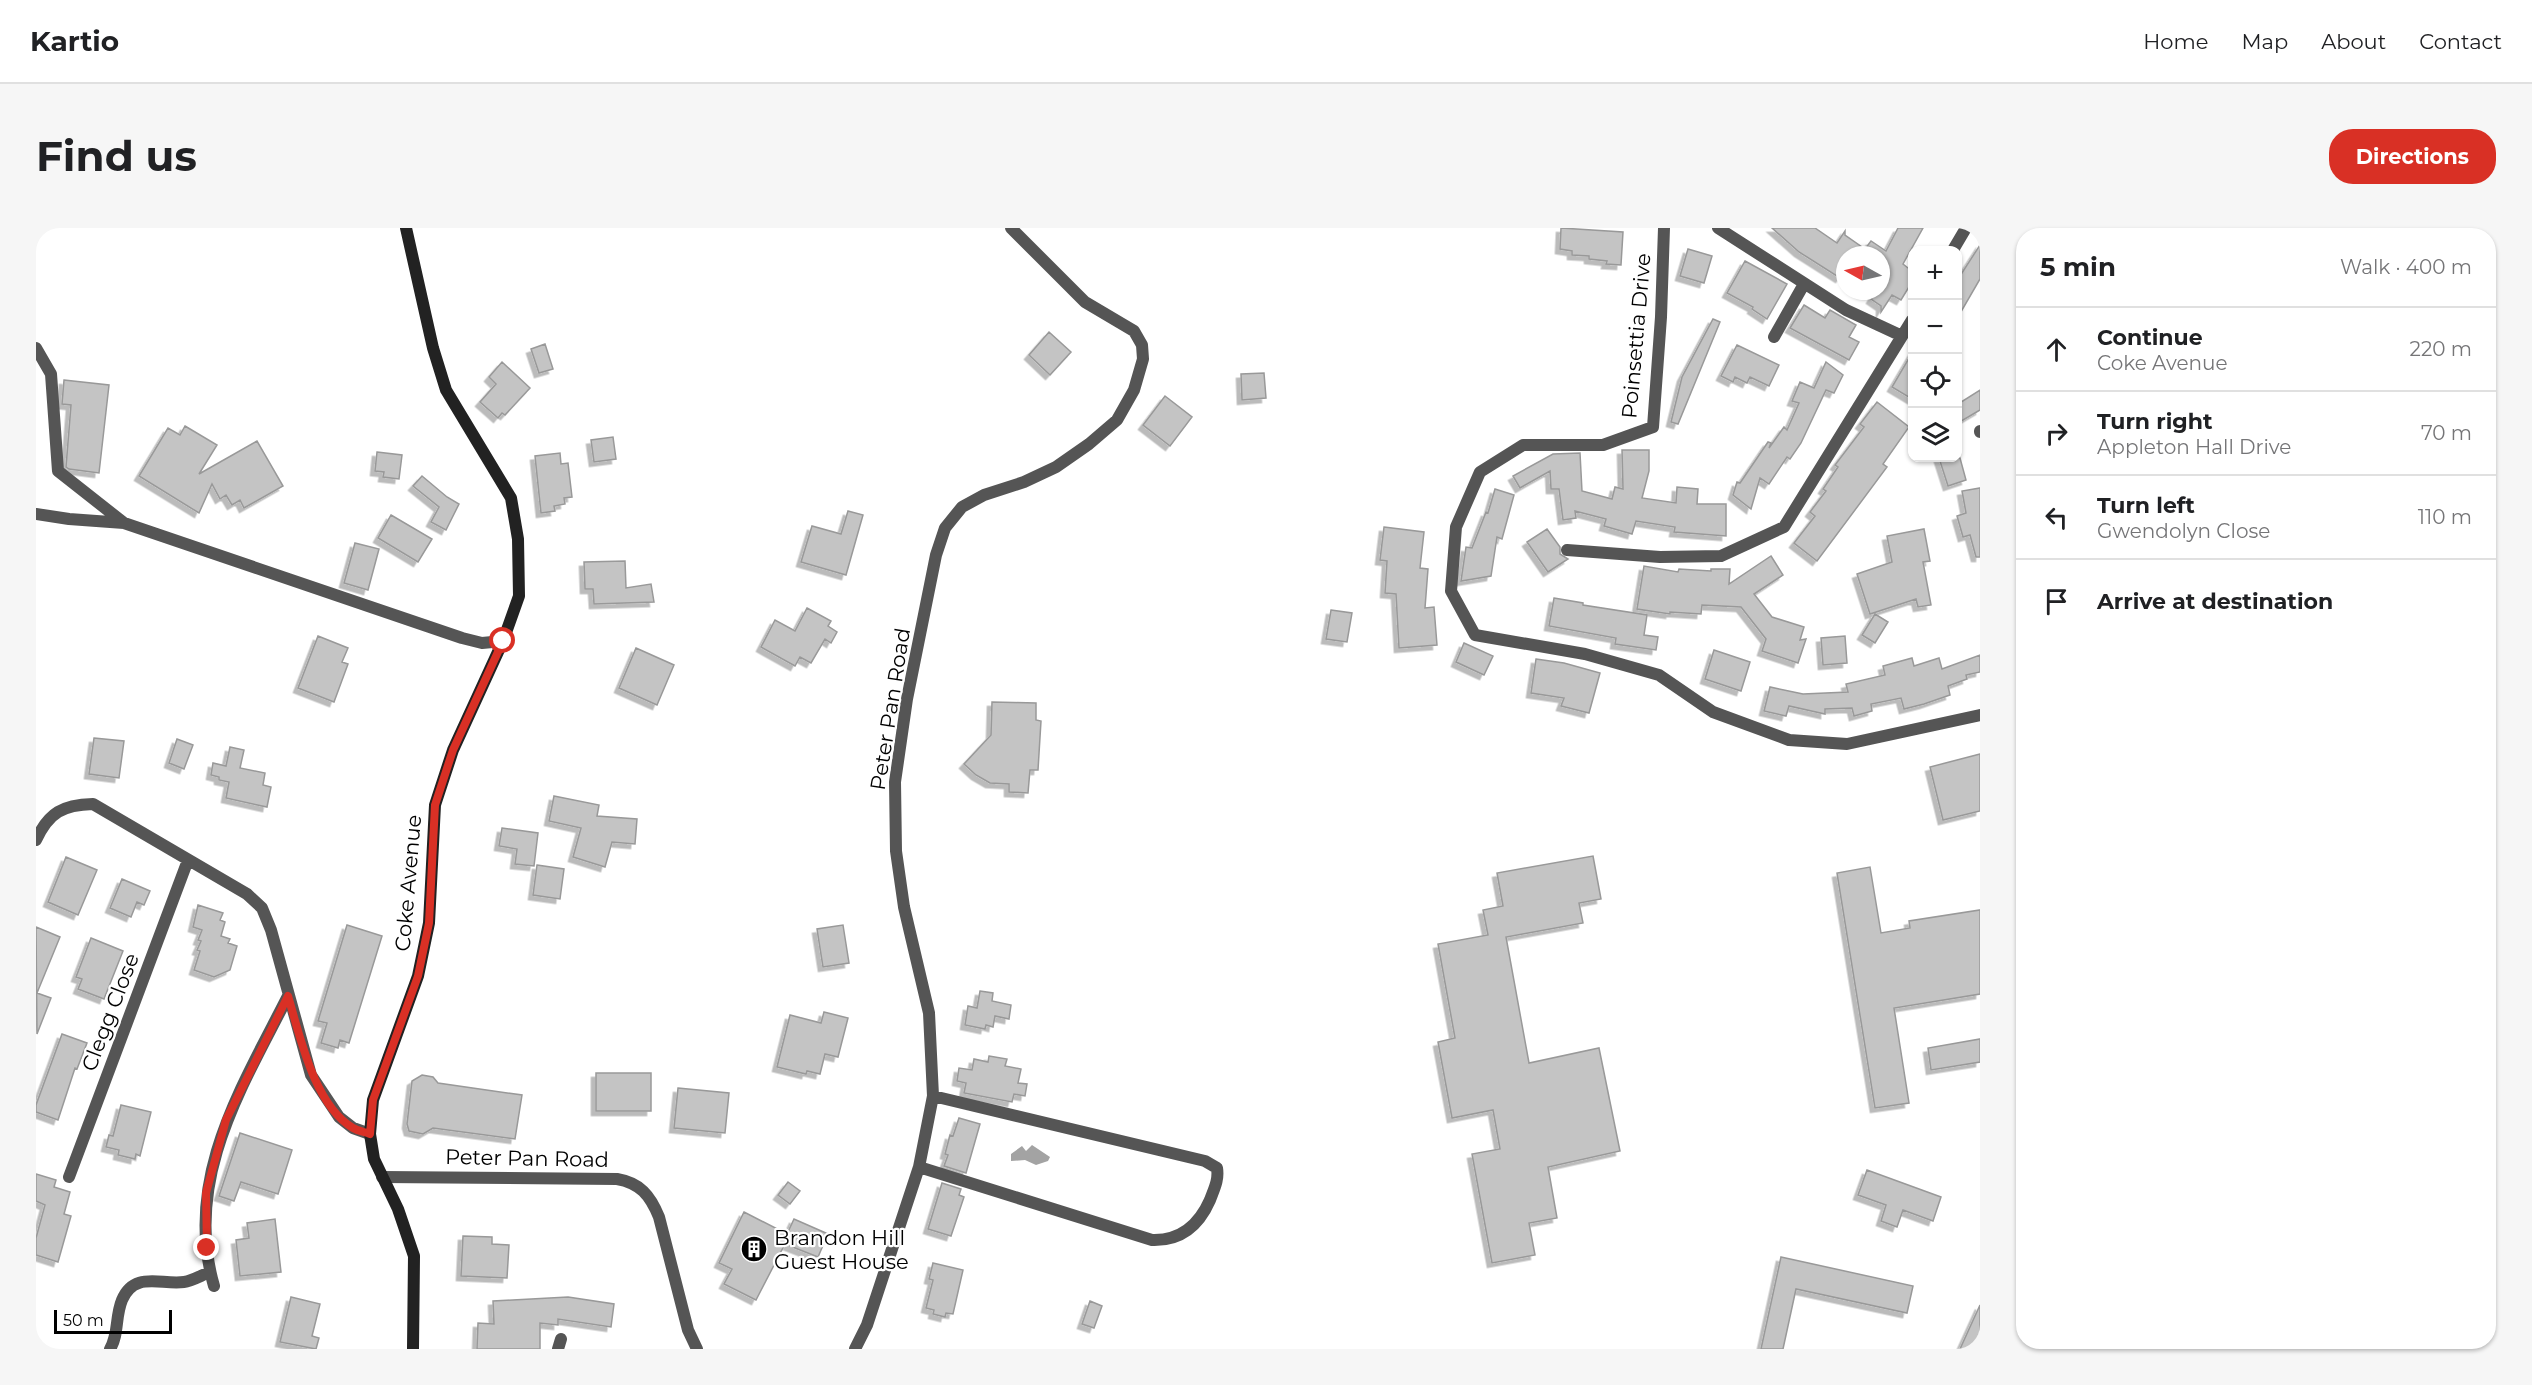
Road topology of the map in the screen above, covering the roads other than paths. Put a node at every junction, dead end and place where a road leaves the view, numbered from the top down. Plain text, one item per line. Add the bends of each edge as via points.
1 (406, 228) edge
2 (1011, 228) edge
3 (1664, 228) edge
4 (1719, 228) edge
5 (1961, 230) edge
6 (1955, 246) edge
7 (1804, 284) junction
8 (1908, 326) edge
9 (1902, 336) junction
10 (1774, 337) dead end
11 (36, 348) edge
12 (36, 514) edge
13 (124, 523) junction
14 (1567, 550) dead end
15 (503, 641) junction
16 (1980, 715) edge
17 (36, 840) edge
18 (188, 860) junction
19 (288, 996) junction
20 (933, 1096) junction
21 (370, 1134) junction
22 (919, 1167) junction
23 (69, 1177) dead end
24 (382, 1177) junction
25 (210, 1272) junction
26 (214, 1286) dead end
27 (110, 1349) edge
28 (413, 1349) edge
29 (697, 1349) edge
30 (855, 1349) edge

1 - 15 street, Coke Avenue via 446,390 511,498 518,539 519,596
2 - 20 street, Peter Pan Road via 1085,302 1134,331 1142,345 1143,359 1134,390 1117,420 1056,467 962,507 945,528 936,555 895,782 896,851 904,907 929,1013
3 - 16 street, Poinsettia Drive via 1653,427 1603,445 1523,445 1480,472 1456,527 1451,591 1475,635 1586,654 1659,675 1713,712 1790,740 1847,744
4 - 7 street
5 - 6 street
7 - 9 street via 1846,310
7 - 10 street
8 - 9 street
9 - 14 street via 1784,527 1721,556 1660,557
11 - 13 street via 51,374 58,471
12 - 13 street
13 - 15 street via 462,638 482,643
15 - 21 street, Coke Avenue via 453,750 435,805 429,923 418,976 373,1100
17 - 18 street via 43,825 59,810 93,804
18 - 19 street via 247,894 262,908
18 - 23 street, Clegg Close
19 - 21 street via 311,1075 339,1117
19 - 25 street via 226,1120 206,1193
20 - 22 street, Peter Pan Road
20 - 22 street via 1204,1161 1217,1168 1217,1183 1203,1215 1191,1229 1172,1238 1152,1240
21 - 24 street, Coke Avenue
22 - 30 street, Peter Pan Road via 867,1325
24 - 28 street, Coke Avenue via 414,1256
24 - 29 street, Peter Pan Road via 630,1181 652,1199 688,1330
25 - 26 street
25 - 27 street via 184,1282 142,1281 126,1291 116,1313 115,1341

